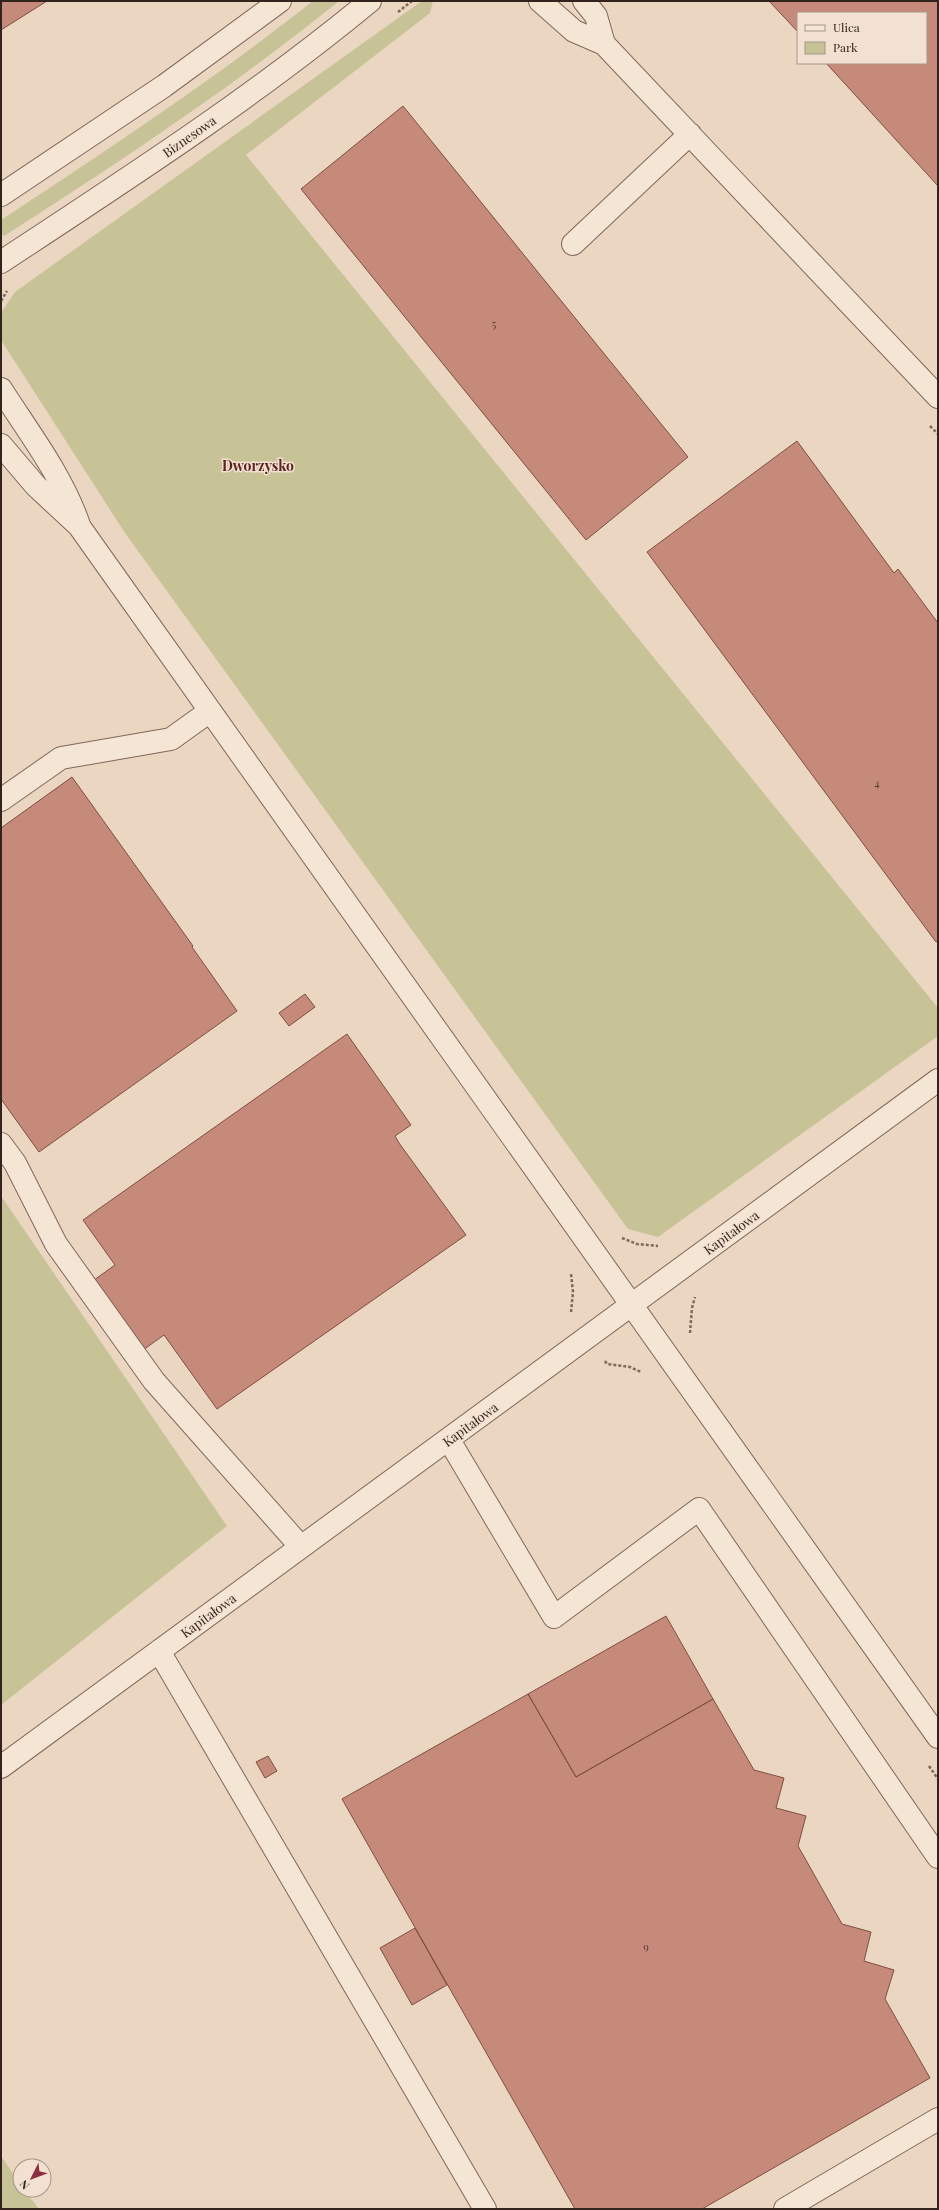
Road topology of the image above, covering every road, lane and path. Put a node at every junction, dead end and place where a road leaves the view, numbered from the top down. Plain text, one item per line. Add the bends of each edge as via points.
1 (280, 1) edge
2 (370, 1) edge
3 (540, 1) edge
4 (584, 1) edge
5 (604, 44) junction
6 (690, 134) junction
7 (1, 196) edge
8 (573, 244) dead end
9 (1, 262) edge
10 (1, 389) edge
11 (938, 397) edge
12 (1, 445) edge
13 (79, 526) junction
14 (210, 711) junction
15 (1, 800) edge
16 (938, 1080) edge
17 (1, 1144) edge
18 (632, 1306) junction
19 (448, 1440) junction
20 (301, 1547) junction
21 (160, 1650) junction
22 (938, 1737) edge
23 (1, 1766) edge
24 (938, 1857) edge
25 (938, 2119) edge
26 (485, 2209) edge
27 (785, 2209) edge

1 - 7 street via 164,86
2 - 9 street, Biznesowa via 278,72 157,159
3 - 5 street via 574,31
4 - 5 street via 596,16
5 - 6 street
6 - 8 street
6 - 11 street
10 - 13 street via 62,484
12 - 13 street via 36,486
13 - 14 street
14 - 15 street via 171,739 61,758
14 - 18 street
16 - 18 street, Kapitałowa
17 - 20 street via 15,1164 56,1244 154,1381
18 - 19 street, Kapitałowa
18 - 22 street
19 - 20 street, Kapitałowa
19 - 24 street via 554,1617 699,1509
20 - 21 street, Kapitałowa
21 - 23 street, Kapitałowa
21 - 26 street
25 - 27 street

